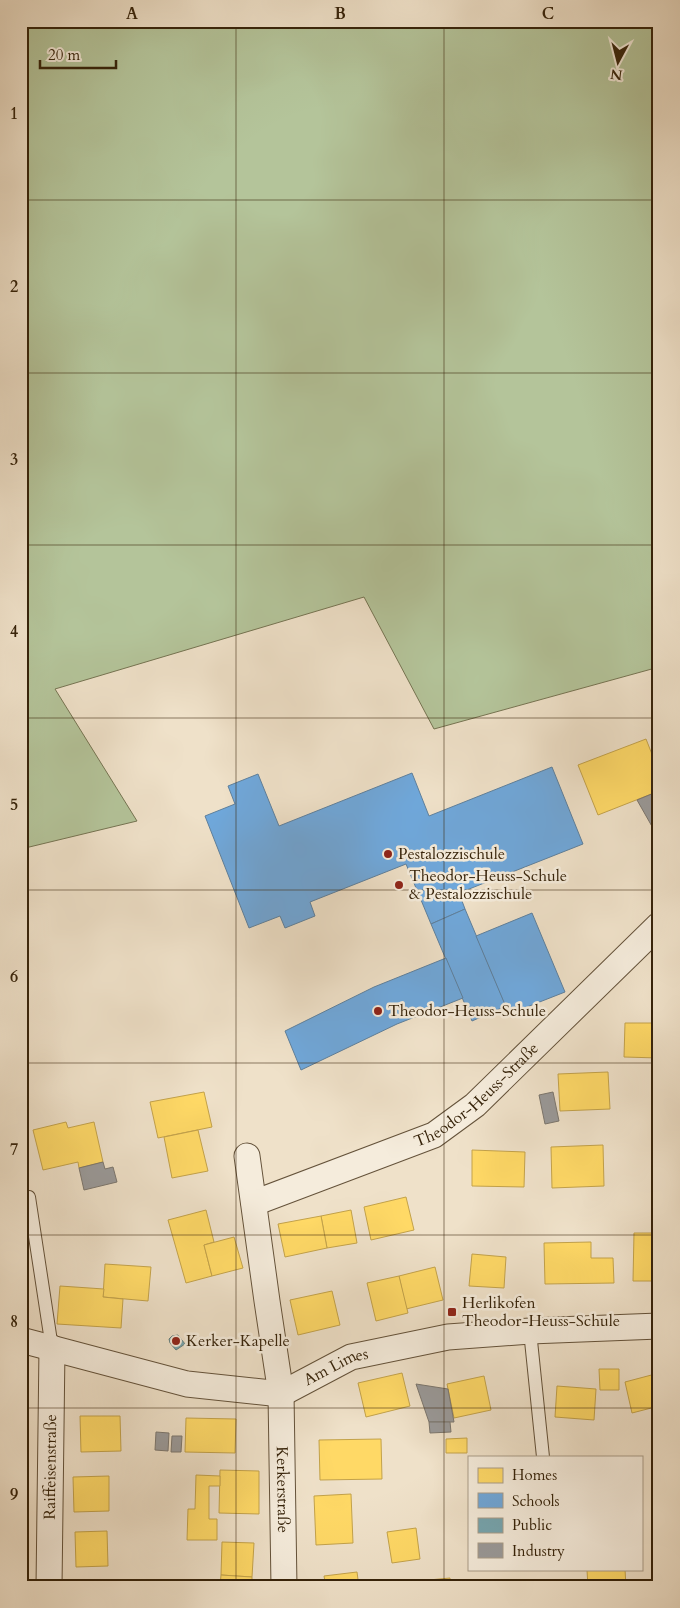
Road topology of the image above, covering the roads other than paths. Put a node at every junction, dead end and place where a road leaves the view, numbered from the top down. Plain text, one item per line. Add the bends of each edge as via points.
1 (659, 924) edge
2 (247, 1156) dead end
3 (28, 1197) dead end
4 (254, 1204) junction
5 (659, 1326) edge
6 (530, 1331) junction
7 (21, 1340) edge
8 (52, 1348) junction
9 (281, 1394) junction
10 (542, 1456) edge
11 (49, 1587) edge
12 (284, 1587) edge

1 - 4 street, Theodor-Heuss-Straße via 475,1105 434,1135
2 - 4 street
3 - 8 lane
4 - 9 street
5 - 6 street, Am Limes
6 - 9 street, Am Limes via 448,1337 351,1358
6 - 10 lane
7 - 8 street
8 - 9 street via 187,1384
8 - 11 street, Raiffeisenstraße
9 - 12 street, Kerkerstraße

